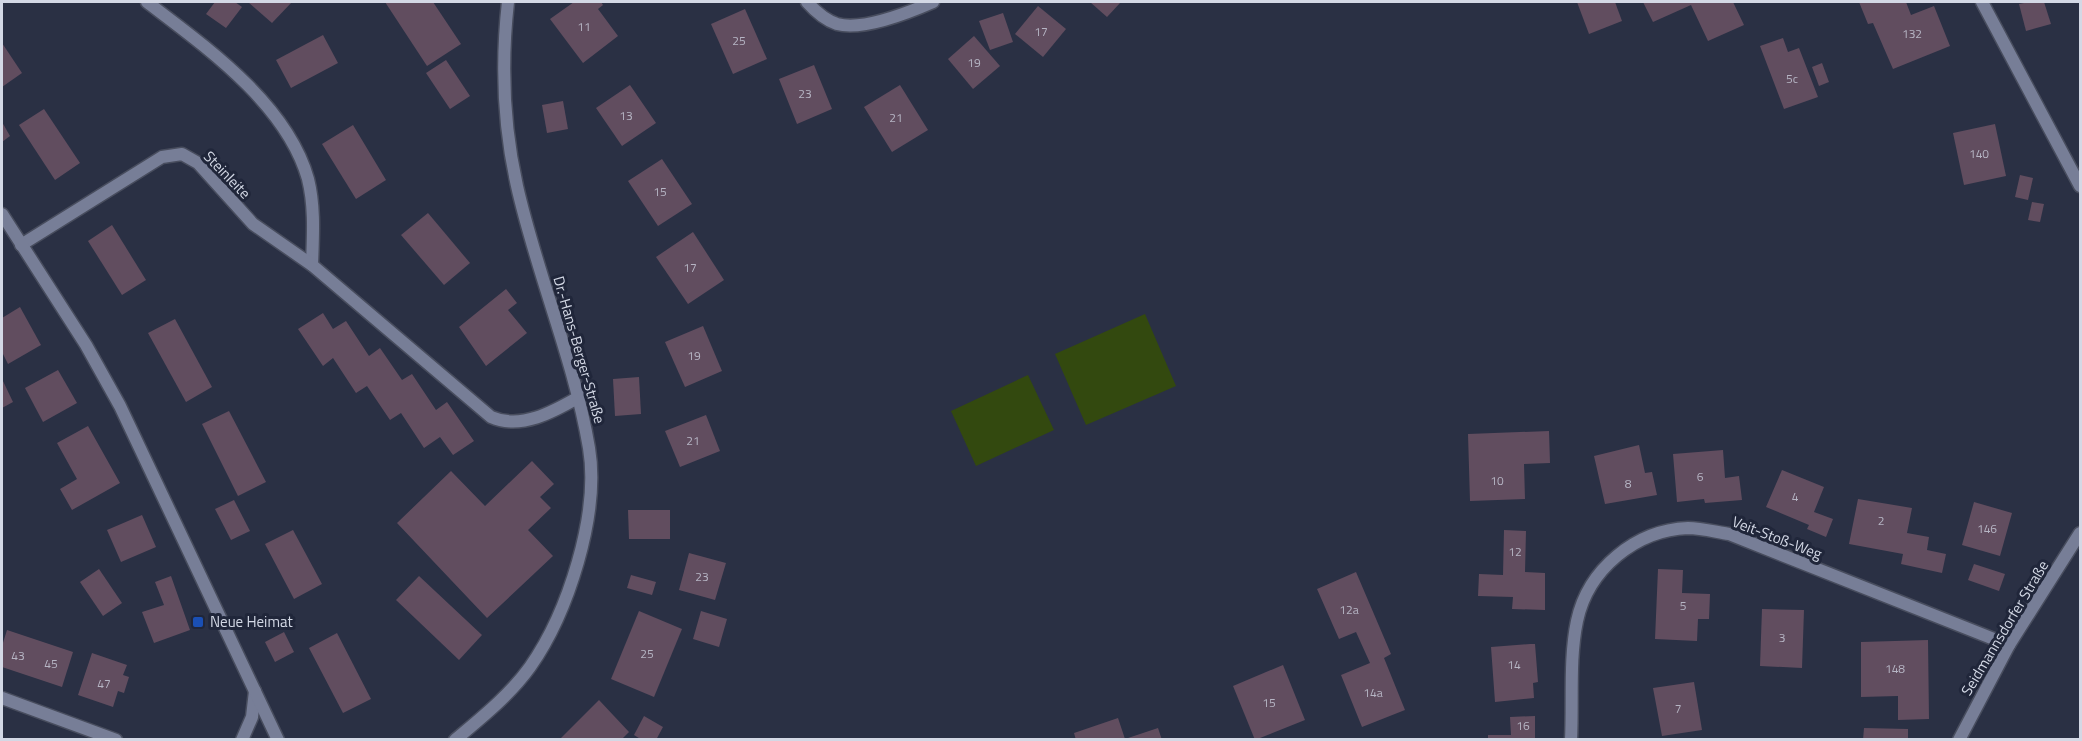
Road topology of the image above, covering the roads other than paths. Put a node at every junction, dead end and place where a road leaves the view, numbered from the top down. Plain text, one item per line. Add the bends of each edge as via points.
1 (147, 2) edge
2 (508, 2) edge
3 (807, 2) edge
4 (933, 2) edge
5 (1982, 2) edge
6 (2080, 186) edge
7 (2, 214) edge
8 (21, 245) junction
9 (312, 266) junction
10 (579, 397) junction
11 (2080, 534) edge
12 (2009, 645) junction
13 (255, 691) junction
14 (2, 698) edge
15 (117, 740) edge
16 (242, 740) edge
17 (278, 740) edge
18 (455, 740) edge
19 (1571, 740) edge
20 (1959, 740) edge

1 - 9 street via 211,51 271,111 294,143 308,178 313,210
2 - 10 street, Dr.-Hans-Berger-Straße via 502,81 517,186
3 - 4 street via 824,18 847,26 905,15
5 - 6 street
7 - 8 street
8 - 9 street, Steinleite via 162,158 182,154 198,163 253,224
8 - 13 street via 120,406
9 - 10 street, Steinleite via 499,421 537,419
10 - 18 street, Dr.-Hans-Berger-Straße via 590,451 591,493 577,569 557,620 530,668 489,712
11 - 12 street, Seidmannsdorfer Straße
12 - 19 street, Veit-Stoß-Weg via 1729,534 1689,528 1656,533 1620,552 1592,581 1577,619
12 - 20 street, Seidmannsdorfer Straße
13 - 16 street via 252,717
13 - 17 street
14 - 15 street

